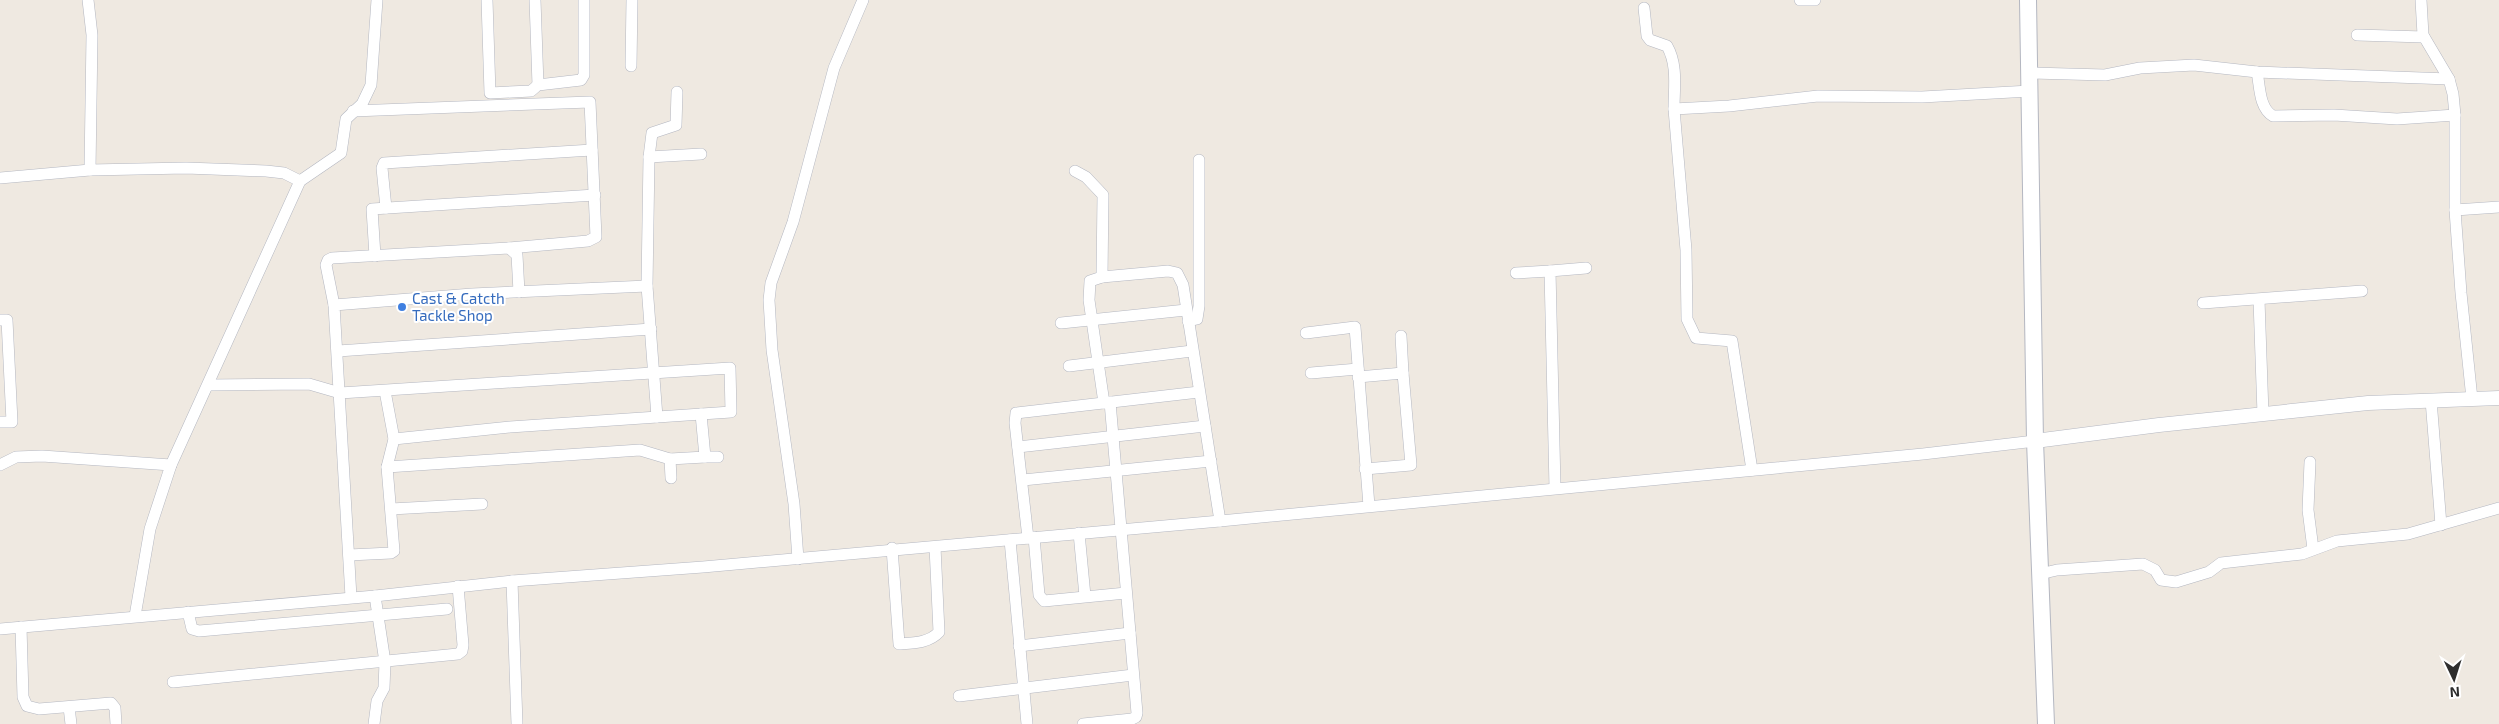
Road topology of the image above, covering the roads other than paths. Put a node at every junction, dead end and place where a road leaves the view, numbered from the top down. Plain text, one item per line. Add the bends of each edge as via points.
1 (88, 0) edge
2 (377, 0) edge
3 (487, 0) edge
4 (535, 0) edge
5 (584, 0) edge
6 (632, 0) edge
7 (863, 0) edge
8 (1800, 0) edge
9 (1815, 0) edge
10 (2028, 0) edge
11 (2421, 0) edge
12 (1644, 8) dead end
13 (2357, 35) dead end
14 (2424, 37) junction
15 (631, 66) dead end
16 (2257, 72) junction
17 (2030, 73) junction
18 (2449, 79) junction
19 (538, 85) junction
20 (2030, 91) junction
21 (677, 92) dead end
22 (1674, 109) junction
23 (353, 111) junction
24 (2455, 115) junction
25 (592, 150) junction
26 (701, 154) dead end
27 (649, 157) junction
28 (1199, 160) dead end
29 (90, 170) junction
30 (1075, 171) dead end
31 (0, 178) edge
32 (300, 181) junction
33 (594, 196) junction
34 (386, 208) junction
35 (2499, 208) edge
36 (2455, 210) junction
37 (509, 248) junction
38 (375, 256) junction
39 (1586, 268) dead end
40 (1550, 271) junction
41 (1516, 273) dead end
42 (1102, 277) junction
43 (646, 286) junction
44 (2362, 291) dead end
45 (519, 292) junction
46 (2259, 300) junction
47 (2204, 303) dead end
48 (334, 305) junction
49 (1187, 316) junction
50 (0, 320) edge
51 (1092, 321) junction
52 (1061, 323) dead end
53 (651, 329) junction
54 (1306, 332) dead end
55 (1401, 336) dead end
56 (338, 350) junction
57 (1192, 351) junction
58 (1098, 363) junction
59 (1069, 366) dead end
60 (653, 372) junction
61 (1311, 373) dead end
62 (1358, 373) junction
63 (1403, 373) junction
64 (210, 385) junction
65 (385, 391) junction
66 (1199, 392) junction
67 (340, 393) junction
68 (2499, 398) edge
69 (2472, 399) junction
70 (2431, 400) junction
71 (1107, 402) junction
72 (701, 414) junction
73 (2263, 414) junction
74 (657, 417) junction
75 (0, 422) edge
76 (1206, 426) junction
77 (1114, 437) junction
78 (394, 439) junction
79 (2035, 441) junction
80 (1018, 447) junction
81 (718, 456) dead end
82 (705, 457) junction
83 (670, 459) junction
84 (1210, 461) junction
85 (2310, 462) dead end
86 (0, 465) edge
87 (171, 466) junction
88 (387, 467) junction
89 (1366, 468) junction
90 (1752, 470) junction
91 (1117, 472) junction
92 (671, 478) dead end
93 (1023, 480) junction
94 (1555, 488) junction
95 (482, 504) dead end
96 (1369, 506) junction
97 (2499, 508) edge
98 (391, 509) junction
99 (1220, 521) junction
100 (2441, 525) junction
101 (1123, 530) junction
102 (1078, 533) junction
103 (1031, 538) junction
104 (1010, 540) junction
105 (935, 547) junction
106 (892, 548) junction
107 (2313, 549) junction
108 (349, 555) junction
109 (798, 559) junction
110 (2040, 574) junction
111 (512, 581) junction
112 (458, 586) junction
113 (1126, 593) junction
114 (375, 596) junction
115 (1085, 596) junction
116 (352, 598) junction
117 (447, 609) dead end
118 (188, 612) junction
119 (378, 615) junction
120 (135, 616) junction
121 (21, 627) junction
122 (0, 629) edge
123 (1130, 633) junction
124 (1019, 646) junction
125 (384, 662) junction
126 (1133, 675) junction
127 (173, 682) dead end
128 (1024, 687) junction
129 (960, 696) dead end
130 (69, 706) junction
131 (71, 724) edge
132 (116, 724) edge
133 (374, 724) edge
134 (517, 724) edge
135 (1027, 724) edge
136 (1083, 724) edge
137 (2046, 724) edge

1 - 29 street via 92,35
2 - 23 street via 372,86 362,104
3 - 19 street via 490,93 531,91
4 - 19 street
5 - 19 street via 584,78 573,83
6 - 15 street
7 - 109 street via 834,68 792,222 771,283 769,300 772,350 794,504
8 - 9 street
10 - 17 main road
11 - 14 street
12 - 22 street via 1650,40 1667,46 1672,54
13 - 14 street
14 - 18 street
16 - 17 street via 2194,65 2140,68 2105,75
16 - 18 street
16 - 24 street via 2263,104 2267,113 2273,116 2397,119
17 - 20 main road
18 - 24 street
20 - 22 street via 1922,97 1818,96
20 - 79 main road
21 - 27 street via 676,125 652,133
22 - 90 street via 1686,250 1687,319 1696,338 1732,341
23 - 25 street via 590,102
23 - 32 street via 346,119 341,153
24 - 36 street
25 - 33 street
25 - 34 street via 384,163
26 - 27 street
27 - 43 street
28 - 49 street via 1199,306 1196,319
29 - 31 street
29 - 32 street via 186,168 266,171 284,173
30 - 42 street via 1086,177 1103,195
32 - 64 street
33 - 34 street
33 - 37 street via 596,237 593,240
34 - 38 street via 372,209
35 - 36 street
36 - 69 street
37 - 38 street
37 - 45 street via 516,255
38 - 48 street via 328,260 326,265
39 - 40 street
40 - 41 street
40 - 94 street
42 - 49 street via 1173,272 1181,278
42 - 51 street via 1094,278 1088,285
43 - 45 street
43 - 53 street
44 - 46 street
45 - 48 street
46 - 47 street
46 - 73 street
48 - 56 street
49 - 51 street
49 - 57 street
50 - 75 street via 7,320 12,422
51 - 52 street
51 - 58 street
53 - 56 street
53 - 60 street
54 - 62 street via 1355,327
55 - 63 street
56 - 67 street
57 - 58 street
57 - 66 street
58 - 59 street
58 - 71 street
60 - 65 street
60 - 72 street via 730,368 731,412
60 - 74 street
61 - 62 street
62 - 63 street
62 - 89 street
63 - 89 street via 1411,464
64 - 67 street via 309,384
64 - 87 street
65 - 67 street
65 - 78 street
66 - 71 street
66 - 76 street
67 - 108 street
68 - 69 street
69 - 70 street
70 - 73 street
70 - 100 street
71 - 77 street
71 - 80 street via 1018,412 1014,416
72 - 74 street
72 - 82 street
73 - 79 street
74 - 78 street
76 - 77 street
76 - 84 street
77 - 80 street
77 - 91 street
78 - 88 street
79 - 90 street
79 - 110 main road
80 - 93 street
81 - 82 street
82 - 83 street
83 - 88 street via 640,450
83 - 92 street
84 - 91 street
84 - 99 street
85 - 107 street via 2308,510
86 - 87 street via 16,457 42,456
87 - 120 street via 150,529
88 - 98 street
89 - 96 street
90 - 94 street
91 - 93 street
91 - 101 street
93 - 103 street
94 - 96 street
95 - 98 street
96 - 99 street
97 - 100 street
98 - 108 street via 394,552
99 - 101 street
100 - 107 street via 2408,534 2336,541
101 - 102 street
101 - 113 street
102 - 103 street
102 - 115 street
103 - 104 street
103 - 115 street via 1040,599
104 - 105 street
104 - 124 street
105 - 106 street
105 - 106 street via 939,632 925,641 900,644
106 - 109 street
107 - 110 street via 2277,558 2221,563 2209,572 2176,582 2161,580 2155,570 2143,564
108 - 116 street
109 - 111 street
110 - 137 main road
111 - 112 street
111 - 134 street
112 - 114 street
112 - 125 street via 461,653
113 - 115 street
113 - 123 street
114 - 116 street
114 - 119 street
116 - 118 street
117 - 119 street
118 - 119 street via 192,629 199,631
118 - 120 street
119 - 125 street
120 - 121 street
121 - 122 street
121 - 130 street via 24,703 30,708 40,709
123 - 124 street
123 - 126 street
124 - 128 street
125 - 127 street
125 - 133 street via 384,688 377,701
126 - 128 street
126 - 136 street via 1136,717
128 - 129 street
128 - 135 street
130 - 131 street
130 - 132 street via 111,703 115,708

